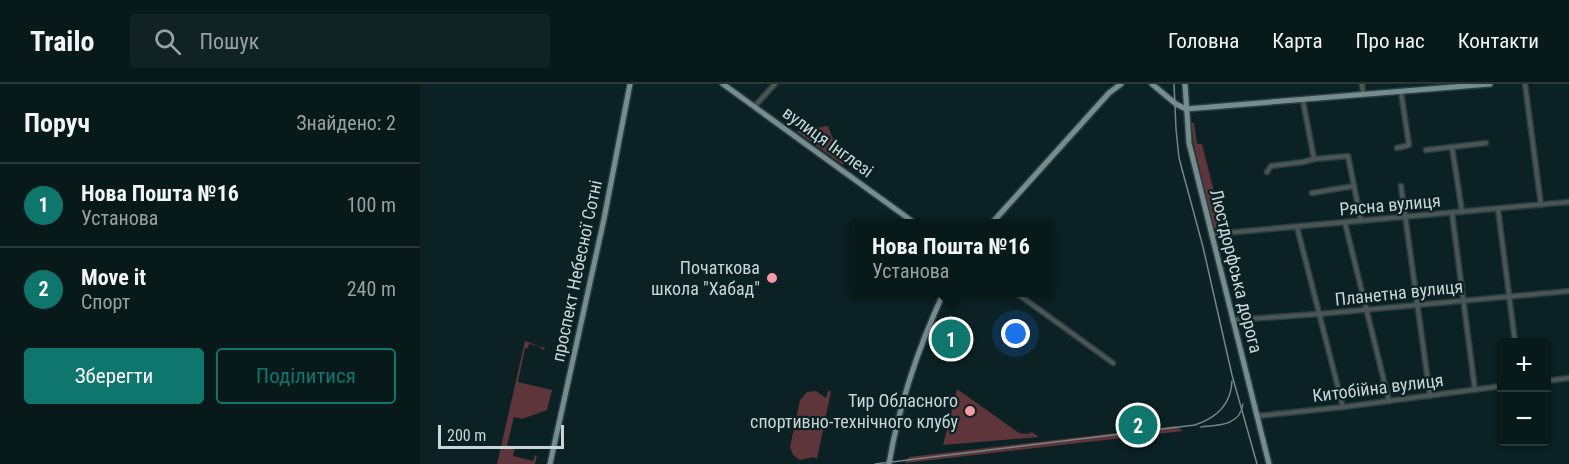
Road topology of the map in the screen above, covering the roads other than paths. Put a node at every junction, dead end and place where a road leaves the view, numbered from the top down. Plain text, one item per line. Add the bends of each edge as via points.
1 (630, 84) edge
2 (723, 84) edge
3 (775, 84) edge
4 (1128, 84) edge
5 (1147, 84) edge
6 (1185, 84) edge
7 (1362, 84) edge
8 (1490, 84) edge
9 (1525, 84) edge
10 (1120, 85) edge
11 (1153, 85) edge
12 (1401, 92) junction
13 (1362, 95) junction
14 (1303, 101) junction
15 (754, 107) junction
16 (1186, 110) junction
17 (1486, 143) dead end
18 (1452, 147) junction
19 (1397, 148) dead end
20 (1426, 150) dead end
21 (1314, 159) junction
22 (1267, 172) dead end
23 (1354, 186) junction
24 (1401, 186) dead end
25 (1312, 193) dead end
26 (1569, 202) edge
27 (1541, 205) junction
28 (1498, 209) junction
29 (1462, 212) junction
30 (1452, 213) junction
31 (1405, 218) junction
32 (909, 219) edge
33 (995, 219) edge
34 (1361, 221) junction
35 (1345, 223) junction
36 (1297, 227) junction
37 (1213, 234) junction
38 (1569, 291) edge
39 (1510, 296) junction
40 (941, 297) edge
41 (1022, 297) edge
42 (1463, 300) junction
43 (1417, 305) junction
44 (1367, 310) junction
45 (1319, 314) junction
46 (1232, 320) junction
47 (1515, 338) edge
48 (1113, 363) dead end
49 (1569, 378) edge
50 (1551, 380) edge
51 (1497, 387) edge
52 (1475, 390) junction
53 (1430, 396) junction
54 (1389, 401) junction
55 (1343, 407) junction
56 (1257, 416) junction
57 (550, 464) edge
58 (889, 464) edge
59 (1269, 464) edge

1 - 57 main road, проспект Небесної Сотні
2 - 15 main road, вулиця Інглезі
3 - 15 street
4 - 10 main road
5 - 11 main road
6 - 16 main road, Люстдорфська дорога
7 - 13 street
8 - 12 main road
9 - 27 street
10 - 33 main road via 1099,103
11 - 16 main road
12 - 13 main road
12 - 19 street via 1409,145
13 - 14 main road
14 - 16 main road
14 - 21 street
15 - 32 main road, вулиця Інглезі
16 - 37 main road, Люстдорфська дорога via 1189,143
17 - 18 street
18 - 20 street
18 - 29 street
21 - 22 street via 1271,166
21 - 23 street via 1348,156
23 - 25 street
23 - 34 street
24 - 31 street
26 - 27 street, Рясна вулиця
27 - 28 street, Рясна вулиця
28 - 29 street, Рясна вулиця
28 - 39 street
29 - 30 street, Рясна вулиця
30 - 31 street, Рясна вулиця
30 - 42 street
31 - 34 street, Рясна вулиця
31 - 43 street
34 - 35 street, Рясна вулиця
35 - 36 street, Рясна вулиця
35 - 44 street
36 - 37 street, Рясна вулиця
36 - 45 street
37 - 46 main road, Люстдорфська дорога
38 - 39 street, Планетна вулиця
39 - 42 street, Планетна вулиця
39 - 47 street
40 - 58 main road via 907,385
41 - 48 street
42 - 43 street, Планетна вулиця
42 - 52 street
43 - 44 street, Планетна вулиця
43 - 53 street
44 - 45 street, Планетна вулиця
44 - 54 street
45 - 46 street, Планетна вулиця
45 - 55 street
46 - 56 main road, Люстдорфська дорога
49 - 50 street
51 - 52 street, Китобійна вулиця
52 - 53 street, Китобійна вулиця
53 - 54 street, Китобійна вулиця
54 - 55 street, Китобійна вулиця
55 - 56 street, Китобійна вулиця
56 - 59 main road, Люстдорфська дорога

